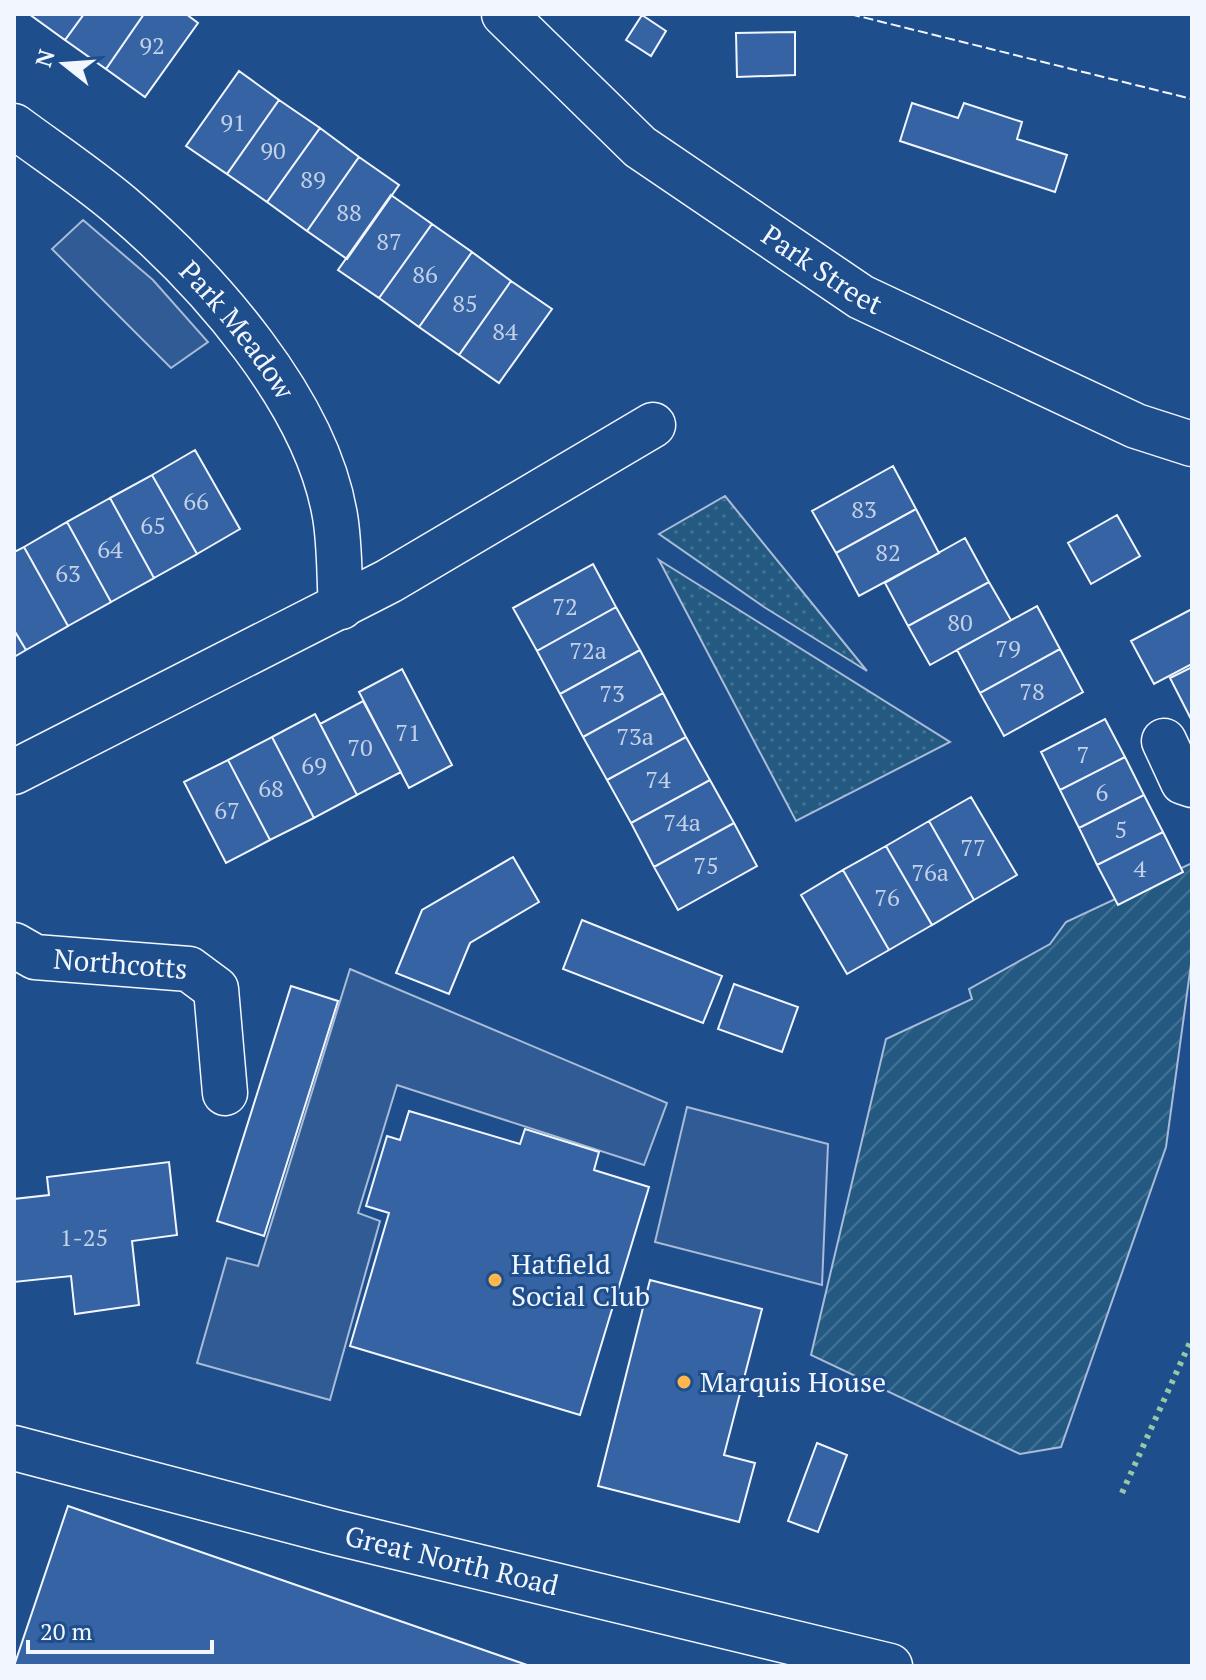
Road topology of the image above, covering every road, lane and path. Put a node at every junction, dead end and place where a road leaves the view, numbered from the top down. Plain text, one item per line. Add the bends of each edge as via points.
1 (504, 14) edge
2 (14, 126) edge
3 (653, 425) dead end
4 (1192, 444) edge
5 (341, 607) junction
6 (1164, 741) dead end
7 (14, 772) edge
8 (1192, 785) edge
9 (14, 945) edge
10 (225, 1093) dead end
11 (14, 1448) edge
12 (890, 1666) edge

1 - 4 street, Park Street via 640,147 861,297 1136,426
2 - 5 street, Park Meadow via 122,206 231,315 274,373 312,441 335,515
3 - 5 street
5 - 7 street
6 - 8 street via 1183,782
9 - 10 street, Northcotts via 35,957 189,969 216,989
11 - 12 street, Great North Road via 334,1532

